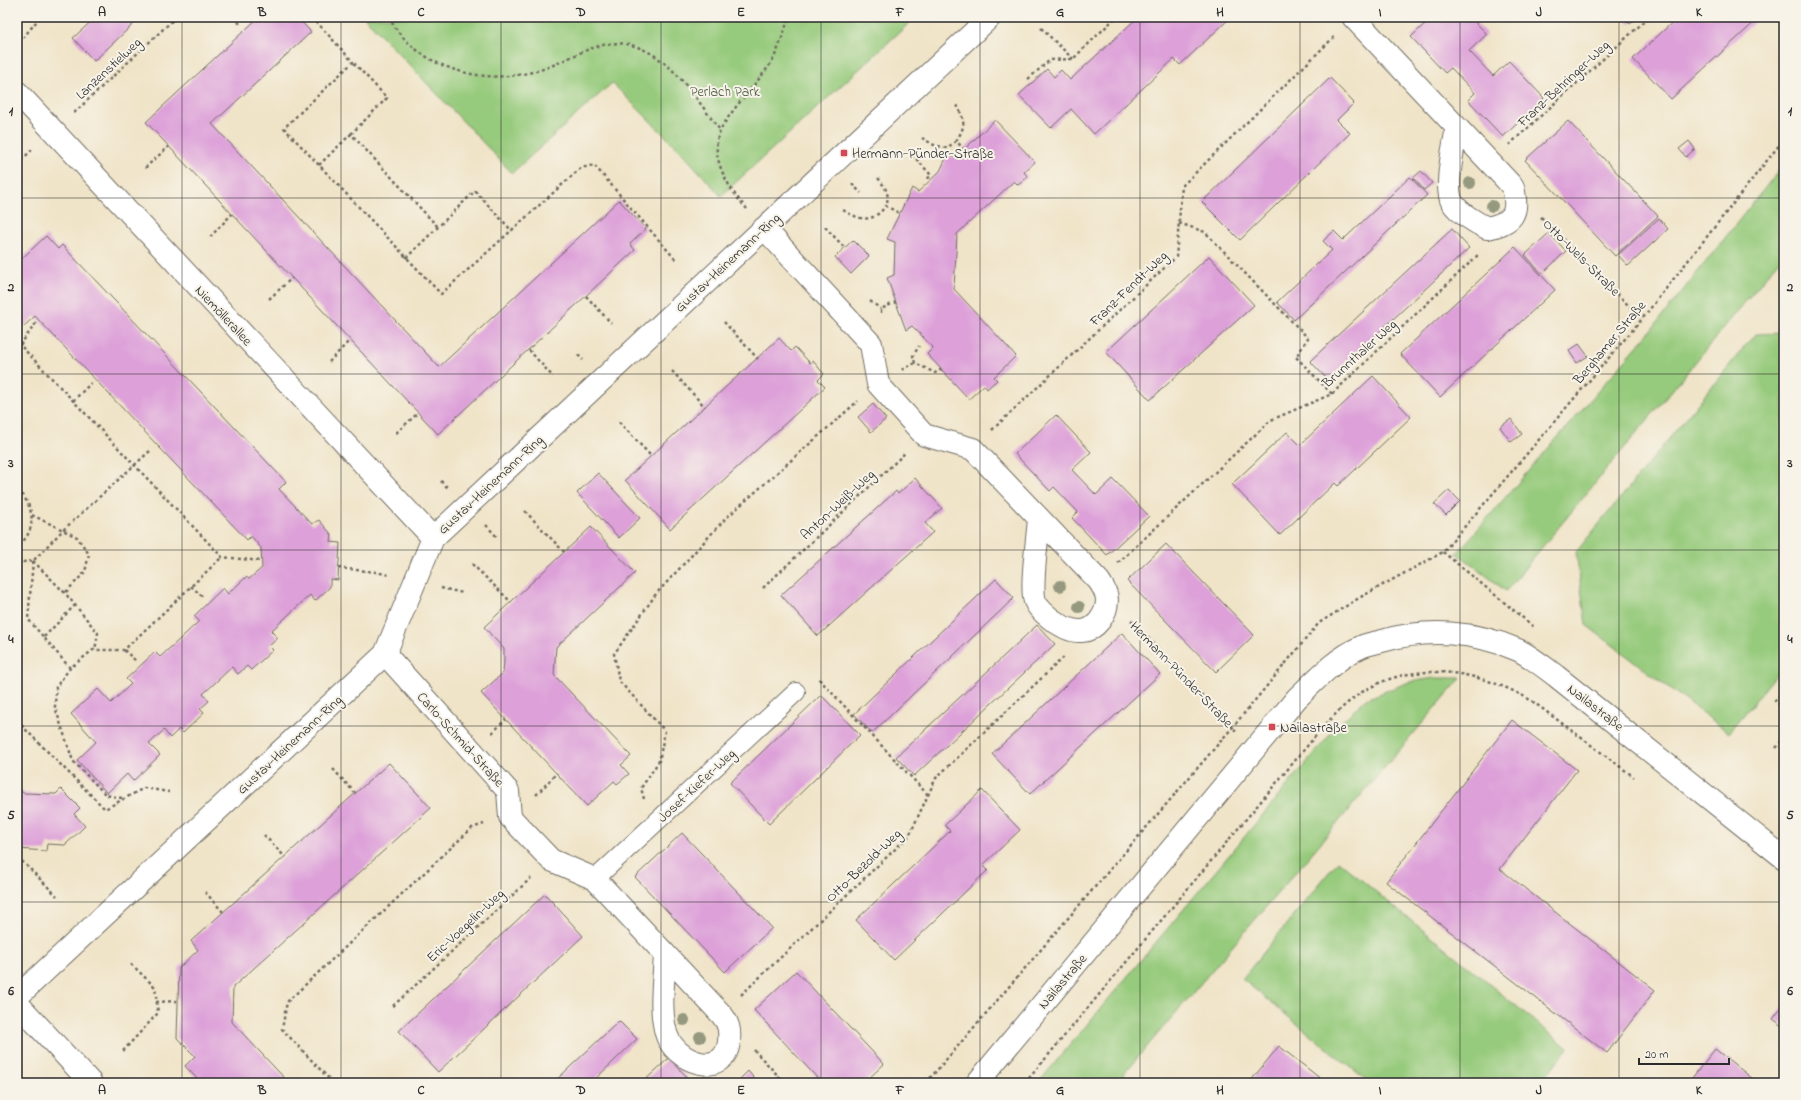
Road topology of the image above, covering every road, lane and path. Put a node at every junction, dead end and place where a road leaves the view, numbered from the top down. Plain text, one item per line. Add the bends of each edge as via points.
1 (40, 17) edge
2 (176, 17) edge
3 (234, 17) edge
4 (312, 17) edge
5 (389, 17) edge
6 (789, 17) edge
7 (990, 17) edge
8 (1116, 17) edge
9 (1649, 17) edge
10 (1354, 18) edge
11 (241, 25) dead end
12 (1041, 28) dead end
13 (24, 38) dead end
14 (1073, 59) junction
15 (353, 62) junction
16 (1028, 78) dead end
17 (17, 92) edge
18 (957, 105) dead end
19 (1457, 128) junction
20 (720, 130) junction
21 (52, 131) junction
22 (351, 134) junction
23 (922, 138) dead end
24 (1784, 139) edge
25 (956, 141) junction
26 (169, 146) dead end
27 (964, 149) dead end
28 (908, 150) dead end
29 (1491, 163) junction
30 (319, 165) junction
31 (145, 168) dead end
32 (878, 178) dead end
33 (926, 181) dead end
34 (851, 182) dead end
35 (862, 193) dead end
36 (1517, 203) junction
37 (886, 206) junction
38 (844, 210) dead end
39 (900, 213) dead end
40 (232, 214) dead end
41 (1179, 223) junction
42 (438, 227) junction
43 (825, 227) dead end
44 (764, 228) junction
45 (1487, 228) junction
46 (512, 231) junction
47 (210, 237) dead end
48 (844, 247) dead end
49 (406, 258) junction
50 (676, 260) dead end
51 (292, 278) dead end
52 (586, 296) dead end
53 (269, 299) dead end
54 (1642, 318) junction
55 (724, 322) dead end
56 (36, 323) dead end
57 (611, 323) dead end
58 (350, 340) dead end
59 (19, 344) edge
60 (919, 346) dead end
61 (529, 350) dead end
62 (578, 355) dead end
63 (758, 359) dead end
64 (583, 360) dead end
65 (328, 362) dead end
66 (915, 363) junction
67 (942, 369) dead end
68 (672, 371) dead end
69 (553, 377) dead end
70 (877, 378) junction
71 (91, 383) dead end
72 (1332, 394) junction
73 (73, 401) junction
74 (705, 407) dead end
75 (418, 413) dead end
76 (619, 422) dead end
77 (396, 433) dead end
78 (924, 435) junction
79 (973, 449) junction
80 (151, 450) dead end
81 (651, 456) dead end
82 (135, 465) junction
83 (17, 490) edge
84 (525, 511) dead end
85 (32, 515) junction
86 (1039, 518) junction
87 (62, 531) junction
88 (433, 538) junction
89 (17, 546) edge
90 (564, 552) dead end
91 (222, 557) junction
92 (17, 560) edge
93 (33, 561) junction
94 (261, 561) dead end
95 (472, 564) dead end
96 (338, 568) dead end
97 (376, 572) dead end
98 (1099, 581) junction
99 (191, 586) junction
100 (763, 588) dead end
101 (65, 593) junction
102 (204, 598) dead end
103 (511, 602) dead end
104 (1107, 602) junction
105 (74, 605) junction
106 (1082, 631) junction
107 (44, 637) junction
108 (94, 650) junction
109 (124, 650) junction
110 (385, 654) junction
111 (136, 661) dead end
112 (70, 668) junction
113 (1784, 690) edge
114 (796, 692) joint
115 (1784, 708) edge
116 (17, 721) edge
117 (1232, 728) junction
118 (1784, 738) edge
119 (1257, 747) junction
120 (1776, 748) dead end
121 (334, 769) dead end
122 (1634, 777) dead end
123 (169, 792) dead end
124 (355, 793) dead end
125 (928, 795) junction
126 (122, 798) junction
127 (489, 823) dead end
128 (650, 828) junction
129 (264, 835) dead end
130 (285, 857) dead end
131 (1784, 858) edge
132 (551, 860) junction
133 (17, 867) edge
134 (595, 879) junction
135 (204, 892) dead end
136 (57, 896) dead end
137 (223, 912) dead end
138 (665, 954) junction
139 (130, 963) dead end
140 (17, 998) edge
141 (179, 1001) dead end
142 (156, 1002) junction
143 (17, 1003) edge
144 (392, 1006) dead end
145 (726, 1023) junction
146 (123, 1051) dead end
147 (91, 1083) edge
148 (333, 1083) edge
149 (785, 1083) edge
150 (926, 1083) edge
151 (977, 1083) edge
152 (1025, 1083) edge

1 - 13 path
2 - 21 path, Lanzenstielweg
3 - 11 path
4 - 15 path
5 - 20 path via 412,46 428,59 473,76 498,78 543,69 593,47 610,43 641,48 675,74
6 - 20 path via 771,62
7 - 44 street, Gustav-Heinemann-Ring
8 - 14 path
9 - 29 path, Franz-Behringer-Weg
10 - 19 street
10 - 41 path, Franz-Fendt-Weg via 1182,186
12 - 14 path
14 - 16 path via 1050,60
15 - 22 path via 387,98
15 - 30 path via 284,128
17 - 21 street, Niemöllerallee
18 - 25 path via 964,118 963,130
19 - 29 street
19 - 45 street via 1449,179 1452,202 1470,219
20 - 44 path via 716,145 725,176 742,203
21 - 88 street, Niemöllerallee
22 - 30 path
22 - 42 path
23 - 25 path via 934,145 947,148
24 - 54 path, Berghamer Straße
25 - 27 path
26 - 31 path
28 - 33 path via 931,175
29 - 36 street via 1513,186
30 - 49 path
32 - 37 path via 888,193
34 - 35 path
36 - 45 street via 1511,218 1501,225
36 - 54 path, Otto-Wels-Straße via 1536,212
37 - 38 path via 879,215 866,220
37 - 39 path
40 - 47 path
41 - 72 path via 1205,232 1308,338 1296,357
41 - 79 path, Franz-Fendt-Weg via 1176,257
42 - 46 path via 475,191
42 - 49 path
43 - 48 path
44 - 70 street via 872,344
44 - 88 street, Gustav-Heinemann-Ring
45 - 72 path, Brunnthaler Weg via 1478,255
46 - 49 path via 441,294
46 - 50 path via 582,168 594,165
51 - 53 path
52 - 57 path
54 - 117 path, Berghamer Straße via 1443,552 1358,598 1319,623
55 - 63 path
56 - 59 path
58 - 65 path
59 - 73 path
60 - 66 path via 914,356
61 - 69 path
62 - 64 path
66 - 67 path via 935,372
66 - 70 path via 904,370
68 - 74 path
70 - 78 street
70 - 128 path via 726,518 656,594 614,654 619,681 665,731 659,761 641,788
71 - 73 path
72 - 98 path, Brunnthaler Weg via 1271,420
73 - 82 path
75 - 77 path
76 - 81 path
78 - 79 street
78 - 100 path, Anton-Weiß-Weg
79 - 86 street
80 - 82 path
82 - 87 path
82 - 91 path
83 - 85 path via 30,505
84 - 90 path
85 - 87 path
85 - 89 path via 28,535
86 - 98 street
86 - 106 street via 1035,601 1063,628
87 - 93 path
87 - 101 path via 78,538 89,554 85,572
88 - 110 street, Gustav-Heinemann-Ring
91 - 94 path
91 - 99 path
92 - 93 path
93 - 101 path
93 - 107 path via 28,619
95 - 103 path
96 - 97 path
98 - 104 street via 1106,592
99 - 102 path
99 - 109 path
101 - 105 path
104 - 106 street via 1101,619
104 - 117 path, Hermann-Pünder-Straße via 1123,612
105 - 107 path
105 - 108 path via 98,633
106 - 125 path, Otto-Bezold-Weg via 1072,650 936,778
107 - 112 path
108 - 109 path
108 - 112 path
109 - 111 path
110 - 132 street, Carlo-Schmid-Straße via 508,791 510,818
110 - 140 street, Gustav-Heinemann-Ring
112 - 126 path via 56,687 54,707 73,761 106,795
113 - 115 path via 1775,701
114 - 125 path via 800,673 815,675
114 - 128 lane, Josef-Kiefer-Weg
116 - 126 path via 105,809
117 - 119 path, Hermann-Pünder-Straße
117 - 150 path
118 - 120 path
119 - 131 street, Nailastraße via 1297,698 1329,668 1361,647 1414,634 1472,636 1520,651 1556,676
119 - 151 street, Nailastraße
121 - 124 path
122 - 152 path via 1532,701 1490,680 1458,673 1416,674 1390,679 1372,686 1340,709 1324,726
123 - 126 path via 144,788
125 - 145 path, Otto-Bezold-Weg via 909,836
127 - 148 path via 472,828 287,1002 282,1029
128 - 134 lane, Josef-Kiefer-Weg
129 - 130 path
132 - 134 street, Carlo-Schmid-Straße
132 - 144 path, Eric-Voegelin-Weg
133 - 136 path via 23,862
134 - 138 street, Carlo-Schmid-Straße
135 - 137 path
138 - 145 street, Carlo-Schmid-Straße
138 - 145 street via 662,1009 666,1035 675,1049 687,1059 700,1064 715,1062 724,1056 728,1049
139 - 142 path via 154,987
141 - 142 path
142 - 146 path via 158,1013
143 - 147 street
145 - 149 path

